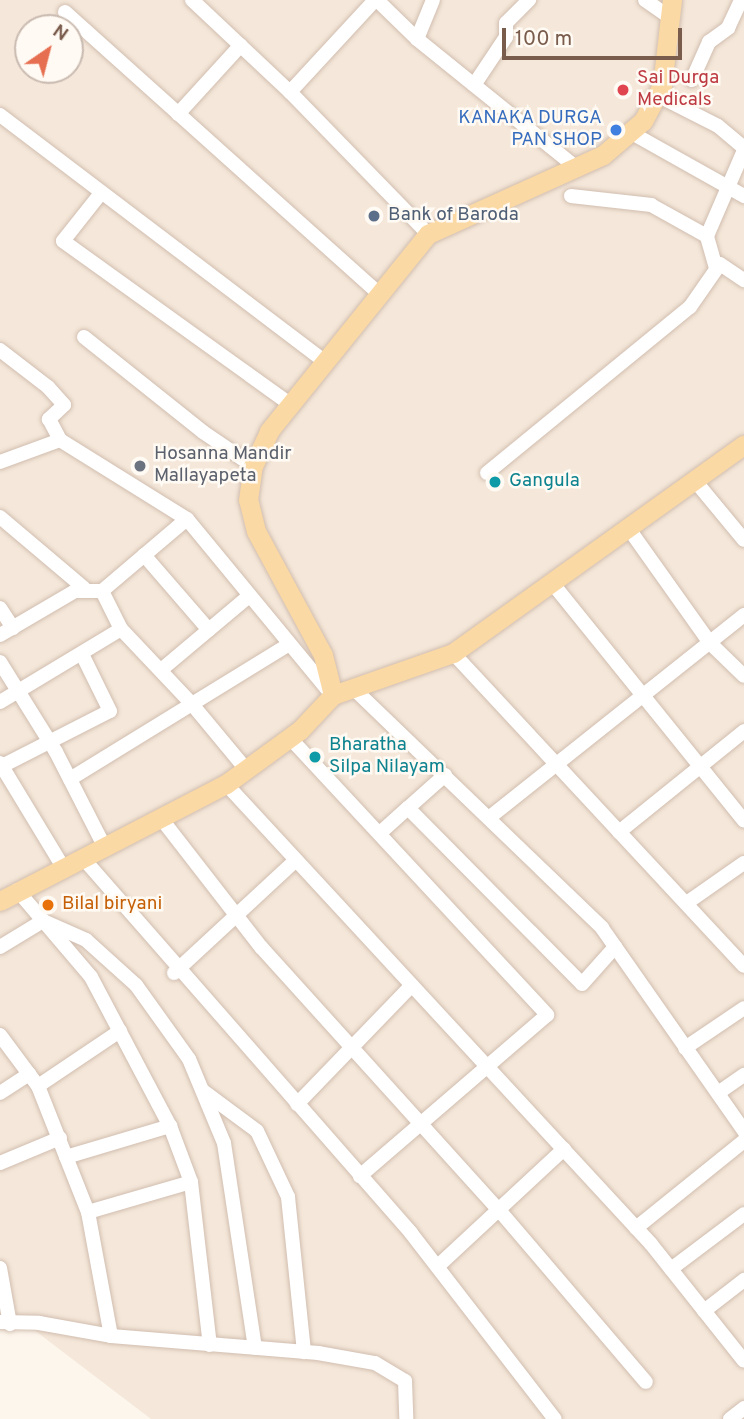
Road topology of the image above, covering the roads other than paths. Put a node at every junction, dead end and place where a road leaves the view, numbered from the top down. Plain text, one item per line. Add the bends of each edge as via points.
1 (376, 0) edge
2 (433, 0) edge
3 (529, 0) edge
4 (645, 0) edge
5 (741, 0) edge
6 (194, 1) edge
7 (670, 8) edge
8 (65, 12) dead end
9 (417, 39) junction
10 (241, 45) junction
11 (692, 80) dead end
12 (474, 85) junction
13 (290, 92) junction
14 (657, 95) junction
15 (178, 114) junction
16 (0, 115) edge
17 (630, 132) junction
18 (744, 149) edge
19 (577, 168) junction
20 (730, 187) junction
21 (101, 193) junction
22 (571, 196) dead end
23 (744, 196) edge
24 (428, 234) junction
25 (707, 236) junction
26 (716, 268) junction
27 (744, 280) edge
28 (381, 296) junction
29 (84, 337) dead end
30 (0, 350) edge
31 (327, 363) junction
32 (291, 405) junction
33 (60, 440) junction
34 (744, 445) edge
35 (0, 462) edge
36 (253, 466) junction
37 (487, 473) dead end
38 (696, 482) junction
39 (0, 517) edge
40 (187, 519) junction
41 (629, 529) junction
42 (744, 540) edge
43 (144, 555) junction
44 (553, 584) junction
45 (84, 588) junction
46 (102, 591) junction
47 (248, 597) junction
48 (0, 608) edge
49 (744, 615) edge
50 (121, 629) junction
51 (209, 630) junction
52 (6, 631) edge
53 (710, 643) junction
54 (288, 645) junction
55 (453, 653) junction
56 (82, 654) junction
57 (0, 662) edge
58 (161, 670) junction
59 (744, 676) edge
60 (353, 688) junction
61 (17, 692) junction
62 (332, 695) junction
63 (646, 695) junction
64 (0, 702) edge
65 (191, 703) junction
66 (744, 731) edge
67 (290, 738) junction
68 (50, 743) junction
69 (1, 764) edge
70 (557, 766) junction
71 (700, 767) junction
72 (244, 768) junction
73 (445, 775) junction
74 (71, 779) junction
75 (226, 783) junction
76 (408, 808) junction
77 (160, 817) junction
78 (490, 817) junction
79 (744, 821) edge
80 (619, 832) junction
81 (380, 833) junction
82 (104, 846) junction
83 (82, 857) junction
84 (296, 859) junction
85 (744, 863) edge
86 (63, 867) junction
87 (17, 890) junction
88 (0, 901) edge
89 (688, 902) junction
90 (236, 915) junction
91 (43, 921) junction
92 (0, 947) edge
93 (615, 947) junction
94 (744, 966) edge
95 (176, 971) junction
96 (412, 985) junction
97 (744, 1007) edge
98 (120, 1031) junction
99 (0, 1035) edge
100 (353, 1047) junction
101 (685, 1048) junction
102 (489, 1068) junction
103 (744, 1075) edge
104 (34, 1080) junction
105 (202, 1090) junction
106 (0, 1093) edge
107 (719, 1093) junction
108 (297, 1104) junction
109 (421, 1123) junction
110 (170, 1126) junction
111 (744, 1131) edge
112 (60, 1138) junction
113 (744, 1141) edge
114 (564, 1149) junction
115 (66, 1157) junction
116 (0, 1163) edge
117 (360, 1176) junction
118 (191, 1182) junction
119 (499, 1210) junction
120 (88, 1212) junction
121 (744, 1214) edge
122 (636, 1228) junction
123 (438, 1266) junction
124 (0, 1268) edge
125 (671, 1269) junction
126 (744, 1280) edge
127 (704, 1311) junction
128 (5, 1323) edge
129 (111, 1336) junction
130 (210, 1345) junction
131 (254, 1348) junction
132 (304, 1352) junction
133 (742, 1355) edge
134 (646, 1382) dead end
135 (744, 1408) edge
136 (406, 1419) edge
137 (555, 1419) edge
138 (730, 1419) edge

1 - 9 street
1 - 13 street
2 - 9 street
3 - 12 street via 506,23 506,37
4 - 7 street
5 - 11 street via 728,29 709,42
6 - 10 street
7 - 14 main road via 662,86
8 - 15 street
9 - 12 street
10 - 13 street
10 - 15 street
12 - 19 street
13 - 24 street
14 - 17 main road via 643,121
14 - 18 street via 718,126
15 - 28 street
16 - 21 street
17 - 19 main road
17 - 20 street
18 - 20 street
19 - 24 main road
20 - 23 street
20 - 25 street
21 - 31 street
21 - 32 street via 63,241
22 - 25 street via 651,205
24 - 28 main road
25 - 26 street
26 - 27 street via 720,264
26 - 37 street via 690,307
28 - 31 main road
29 - 36 street via 202,432
30 - 33 street via 64,405 49,419
31 - 32 main road
32 - 36 main road via 269,431
33 - 35 street
33 - 40 street
34 - 38 main road
36 - 62 main road via 248,500 256,531 323,655
38 - 41 main road
38 - 42 street
39 - 45 street
40 - 43 street
40 - 47 street
41 - 44 main road
41 - 53 street
43 - 46 street
43 - 51 street
44 - 55 main road
44 - 63 street
45 - 46 street
45 - 52 street
46 - 50 street
47 - 51 street
47 - 54 street
48 - 52 street
49 - 53 street
50 - 56 street
50 - 58 street
51 - 58 street
53 - 59 street
53 - 63 street
54 - 62 street
54 - 65 street
55 - 60 main road
55 - 70 street
56 - 61 street
56 - 68 street via 110,712
57 - 61 street
58 - 65 street
60 - 62 main road
60 - 73 street
61 - 64 street
61 - 68 street
62 - 67 main road
63 - 70 street
63 - 71 street
65 - 72 street
65 - 74 street
66 - 71 street
67 - 72 main road
67 - 81 street
68 - 69 street
68 - 74 street
69 - 86 street
70 - 78 street
70 - 80 street
71 - 79 street
71 - 80 street
72 - 75 main road
73 - 76 street
73 - 78 street
74 - 82 street
75 - 77 main road
75 - 84 street
76 - 81 street
76 - 93 street via 582,984
77 - 82 main road
77 - 90 street
78 - 93 street via 602,928
80 - 89 street
81 - 102 street via 547,1015
82 - 83 main road
83 - 86 main road
83 - 95 street
84 - 90 street
84 - 96 street
85 - 89 street
86 - 87 main road
87 - 88 main road
87 - 91 street
89 - 94 street
90 - 95 street
90 - 100 street
91 - 92 street
91 - 98 street via 91,977
91 - 105 street via 86,940 136,985 189,1059
93 - 101 street
95 - 108 street
96 - 100 street
96 - 102 street
97 - 101 street
98 - 104 street
98 - 110 street
99 - 104 street
100 - 108 street
100 - 109 street
101 - 107 street
102 - 109 street
102 - 114 street
103 - 107 street
104 - 106 street
104 - 112 street
105 - 131 street via 224,1143
105 - 132 street via 257,1131 288,1197
107 - 111 street
108 - 117 street
109 - 117 street
109 - 119 street
110 - 115 street
110 - 118 street
112 - 115 street
112 - 116 street
113 - 122 street
114 - 119 street
114 - 122 street
115 - 120 street
117 - 123 street
118 - 120 street
118 - 130 street
119 - 123 street
119 - 134 street
120 - 129 street
121 - 125 street
122 - 125 street
123 - 137 street
124 - 128 street
125 - 127 street
126 - 127 street
127 - 133 street
128 - 129 street via 39,1323
129 - 130 street
130 - 131 street
131 - 132 street
132 - 136 street via 375,1363 405,1381
135 - 138 street

